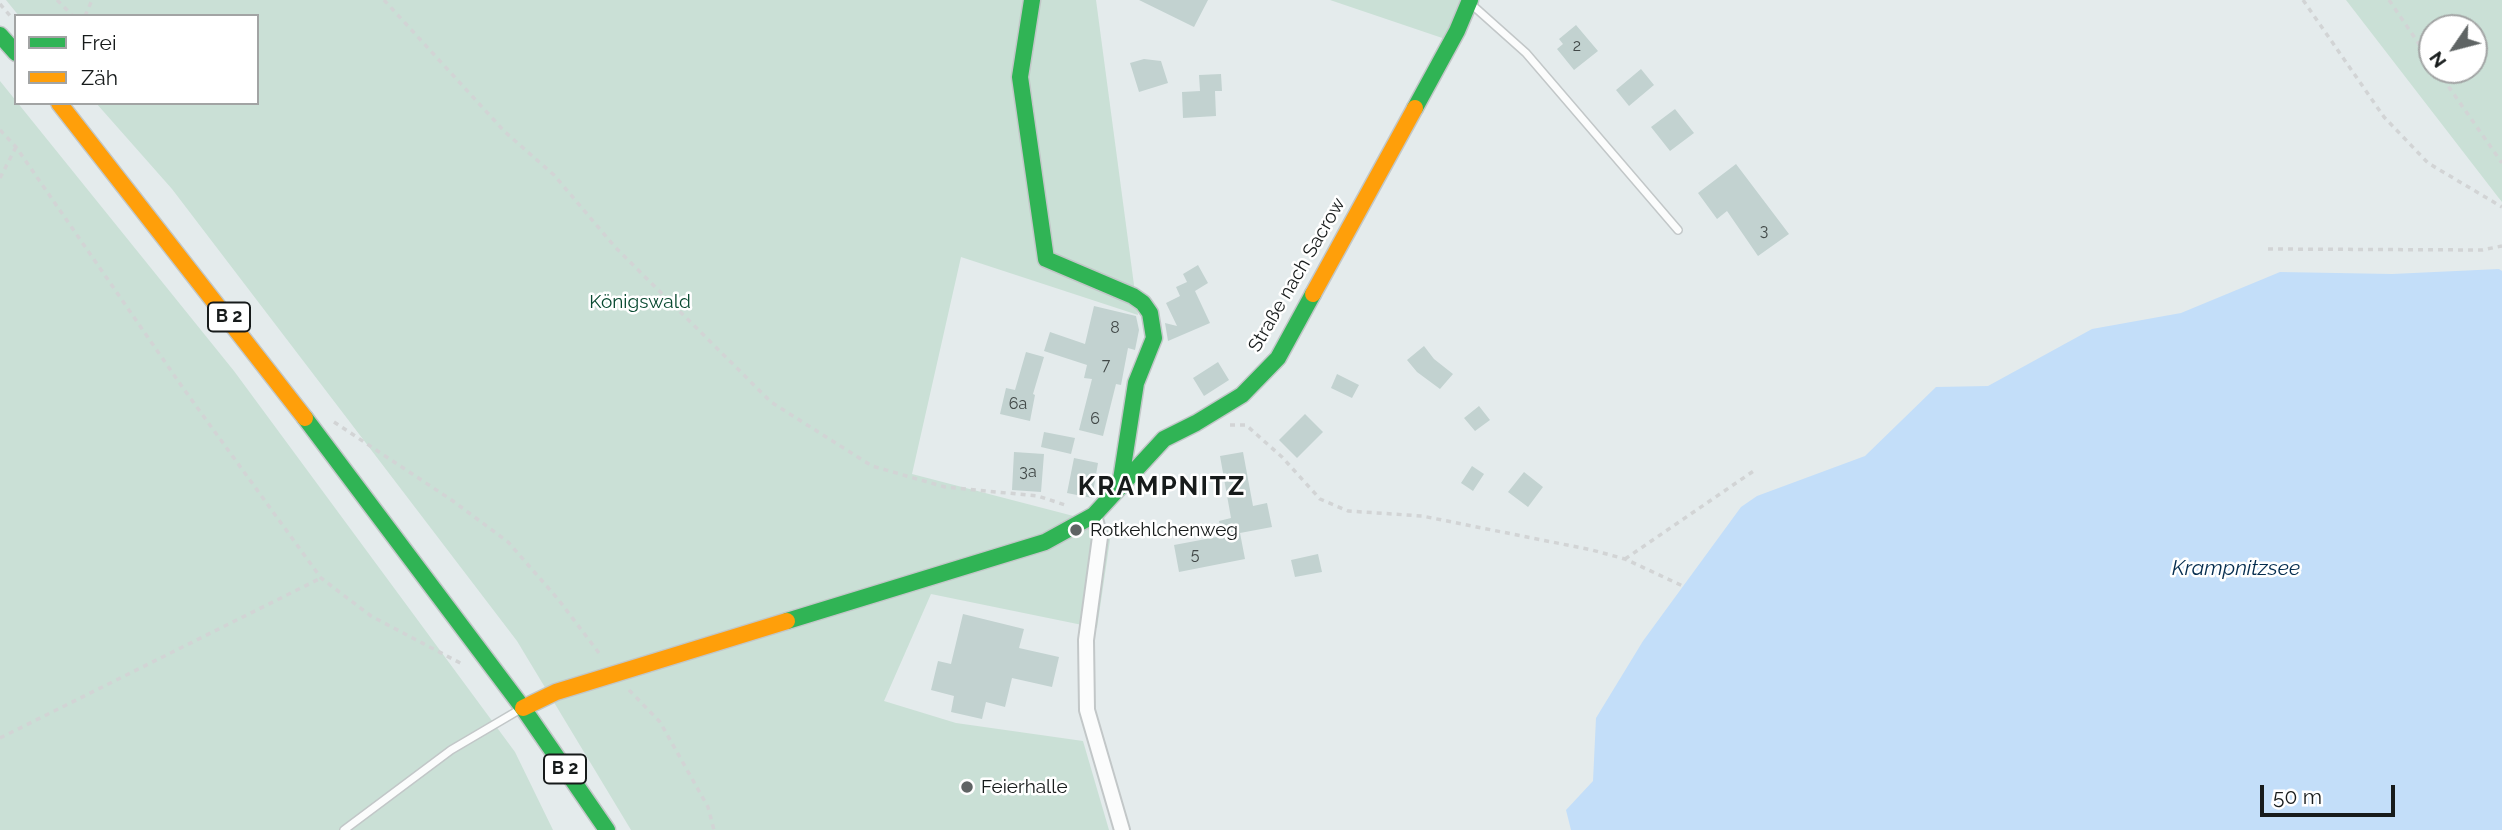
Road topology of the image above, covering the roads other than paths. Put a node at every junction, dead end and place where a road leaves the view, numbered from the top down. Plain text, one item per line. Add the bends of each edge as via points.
1 (1032, 0) edge
2 (1470, 1) edge
3 (0, 35) edge
4 (14, 51) edge
5 (61, 105) edge
6 (1678, 230) dead end
7 (1120, 488) junction
8 (1094, 515) junction
9 (523, 708) junction
10 (344, 830) edge
11 (607, 830) edge
12 (1122, 830) edge

1 - 7 street via 1020,76 1046,259 1133,296 1150,313 1154,338 1136,383
2 - 6 lane via 1526,53
2 - 7 street, Straße nach Sacrow via 1278,358 1242,395 1164,439
3 - 4 street
5 - 9 street, B 2 via 222,309
7 - 8 street, Straße nach Sacrow
8 - 9 street via 1045,542 556,692
8 - 12 street via 1100,537 1086,640 1087,710
9 - 10 lane via 451,750
9 - 11 street, B 2

